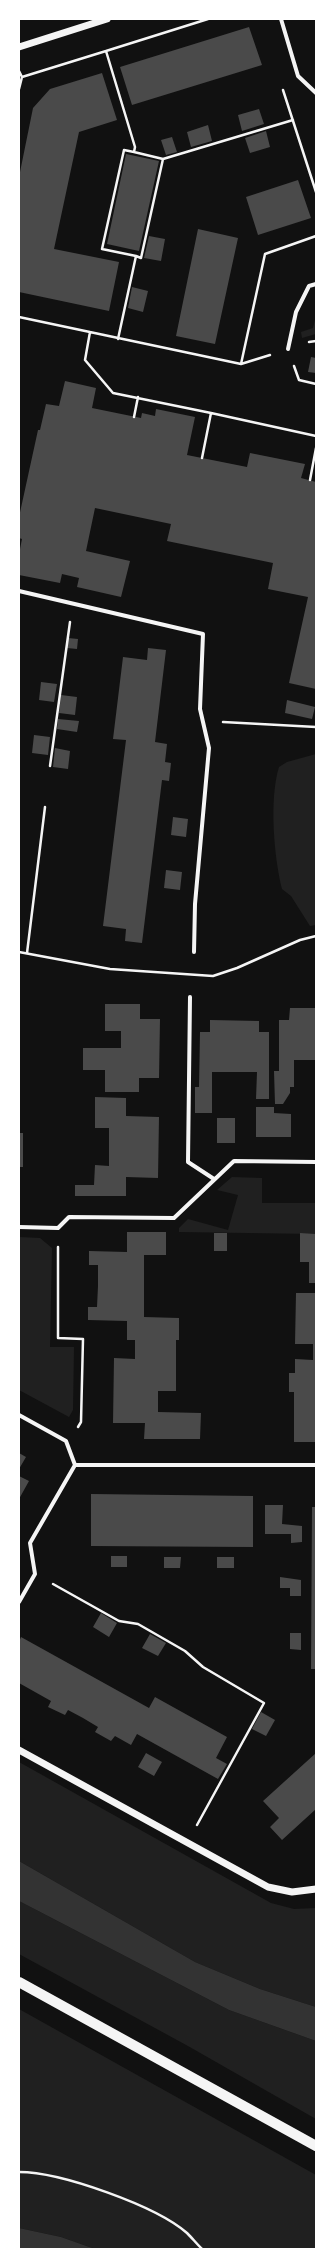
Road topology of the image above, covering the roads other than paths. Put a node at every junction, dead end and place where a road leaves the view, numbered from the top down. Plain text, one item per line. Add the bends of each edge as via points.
1 (107, 19) edge
2 (281, 19) edge
3 (19, 47) edge
4 (316, 93) edge
5 (316, 284) edge
6 (288, 349) road end
7 (19, 591) edge
8 (194, 952) dead end
9 (190, 998) dead end
10 (316, 1162) edge
11 (214, 1179) junction
12 (19, 1227) edge
13 (19, 1415) edge
14 (75, 1465) junction
15 (316, 1466) edge
16 (19, 1602) edge
17 (19, 1750) edge
18 (316, 1889) edge
19 (19, 1982) edge
20 (316, 2146) edge

1 - 3 street
2 - 4 street via 298,76
5 - 6 street via 309,286 296,312
7 - 8 street via 203,634 200,709 209,748 195,904
9 - 11 street via 188,1162
10 - 11 street via 234,1161
11 - 12 street via 174,1218 69,1217 58,1228
13 - 14 street via 66,1441
14 - 15 street
14 - 16 street via 30,1543 35,1574
17 - 18 street via 268,1887 292,1892
19 - 20 main road

